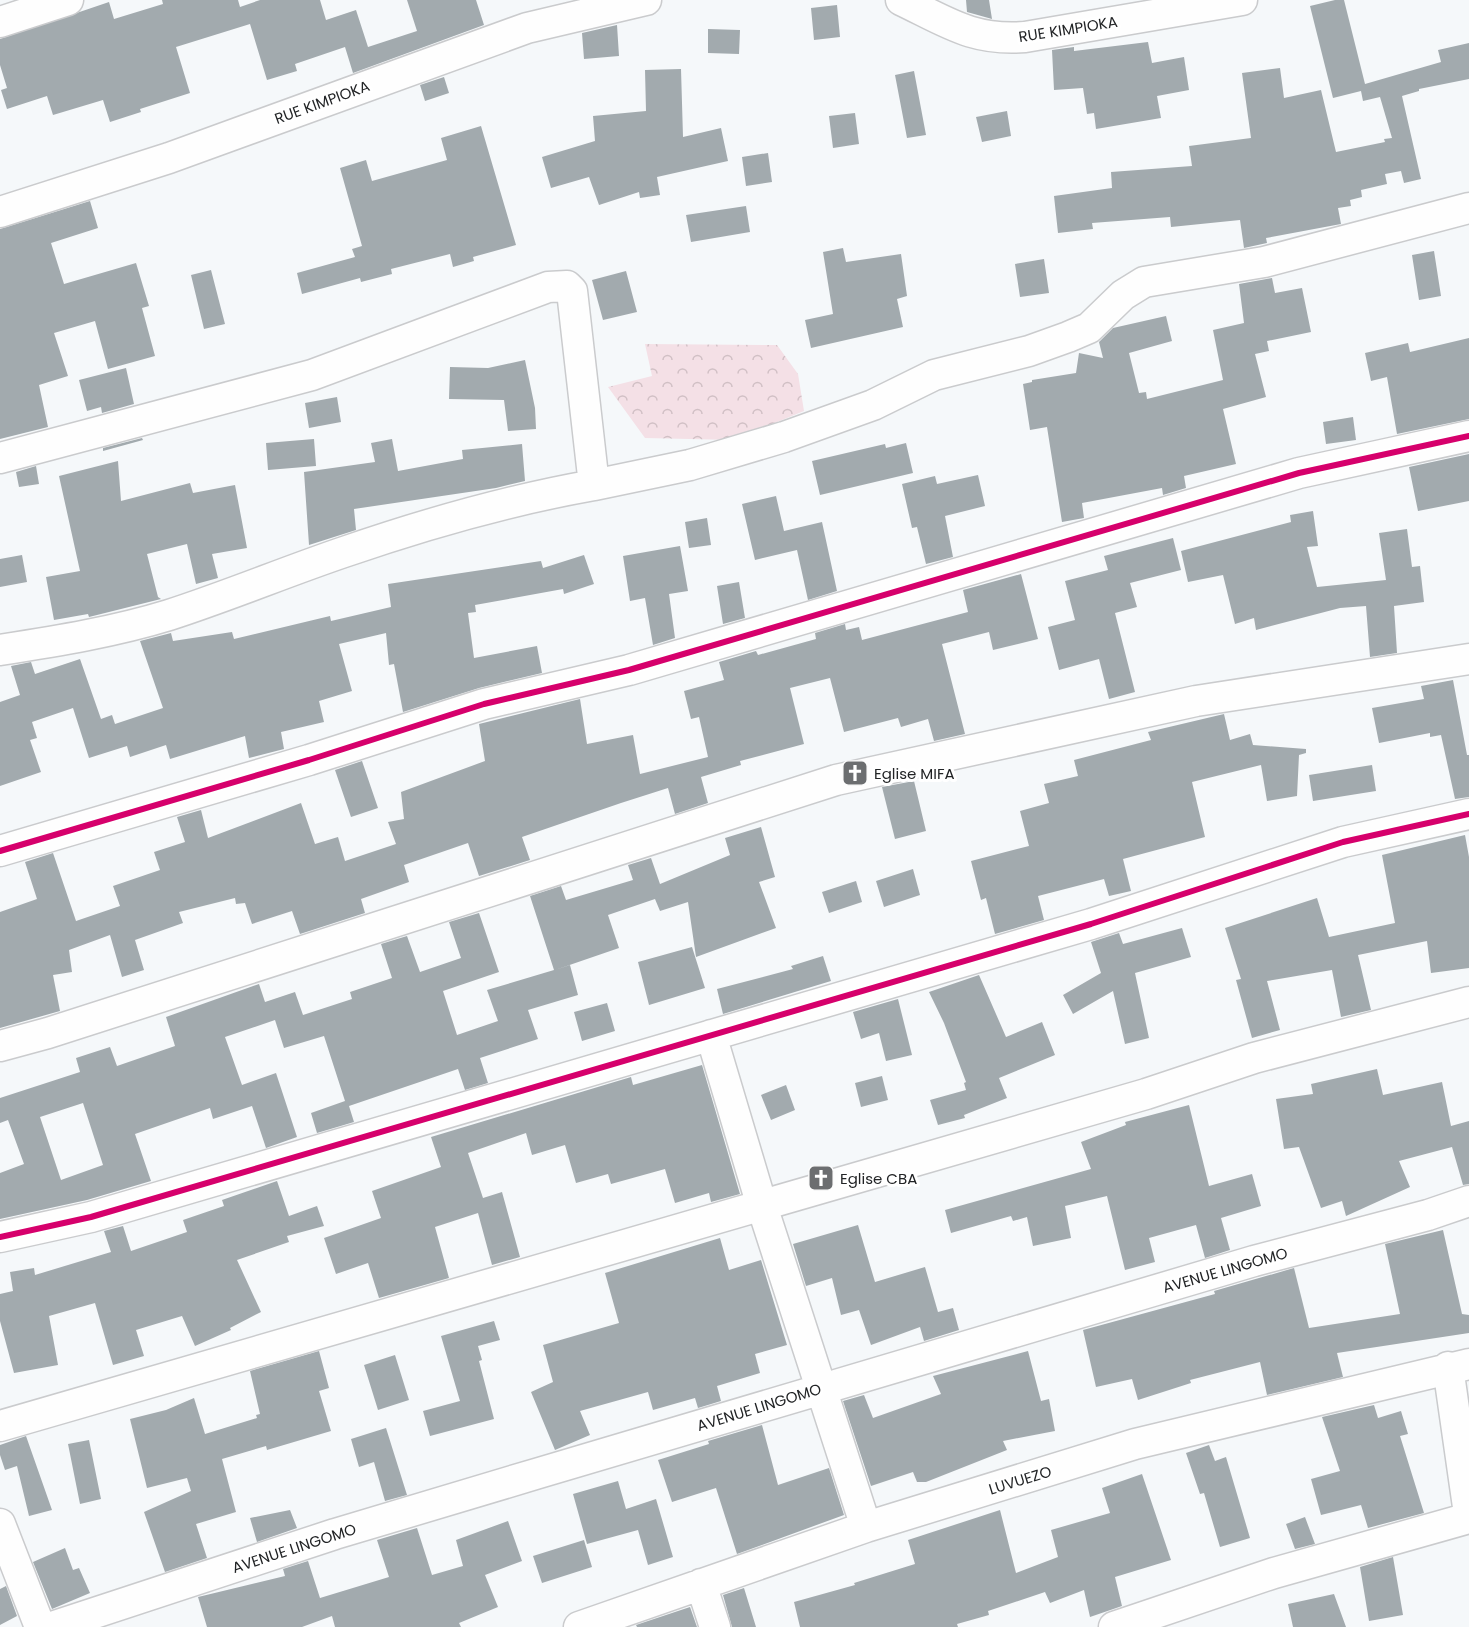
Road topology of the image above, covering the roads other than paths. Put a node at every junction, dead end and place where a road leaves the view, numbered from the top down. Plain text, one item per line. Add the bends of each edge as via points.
1 (68, 0) edge
2 (646, 0) edge
3 (901, 0) edge
4 (1242, 0) edge
5 (0, 22) edge
6 (1469, 208) edge
7 (0, 212) edge
8 (1469, 436) edge
9 (0, 458) edge
10 (594, 485) junction
11 (0, 650) edge
12 (1469, 659) edge
13 (1469, 814) edge
14 (0, 851) edge
15 (1469, 1002) edge
16 (711, 1035) junction
17 (0, 1046) edge
18 (1469, 1201) edge
19 (762, 1206) junction
20 (0, 1237) edge
21 (1458, 1365) edge
22 (820, 1389) junction
23 (0, 1426) edge
24 (1469, 1516) edge
25 (0, 1524) edge
26 (866, 1527) junction
27 (701, 1584) junction
28 (40, 1627) edge
29 (52, 1627) edge
30 (579, 1627) edge
31 (715, 1627) edge
32 (1114, 1627) edge

1 - 5 street
2 - 7 street, RUE KIMPIOKA via 527,28 169,158
3 - 4 street, RUE KIMPIOKA via 973,34 1000,39
6 - 10 street via 1264,262 1144,282 1123,295 1089,328 1068,337 934,375 873,405 784,436 690,465
8 - 14 street via 1299,473 629,670 484,704
9 - 10 street via 312,375 548,287 567,286 572,291
10 - 11 street via 462,515 346,551 168,615 78,637
12 - 17 street via 1196,701 836,780
13 - 16 street via 1343,842 1091,924
15 - 19 street via 1265,1054 1146,1094
16 - 19 street
16 - 20 street via 91,1217
18 - 22 street, AVENUE LINGOMO
19 - 22 street
19 - 23 street
21 - 24 street
21 - 26 street, LUVUEZO via 1135,1444
22 - 26 street
22 - 29 street, AVENUE LINGOMO via 335,1534
24 - 32 street via 1263,1576
25 - 28 street
26 - 27 street, LUVUEZO
27 - 30 street, LUVUEZO
27 - 31 street

